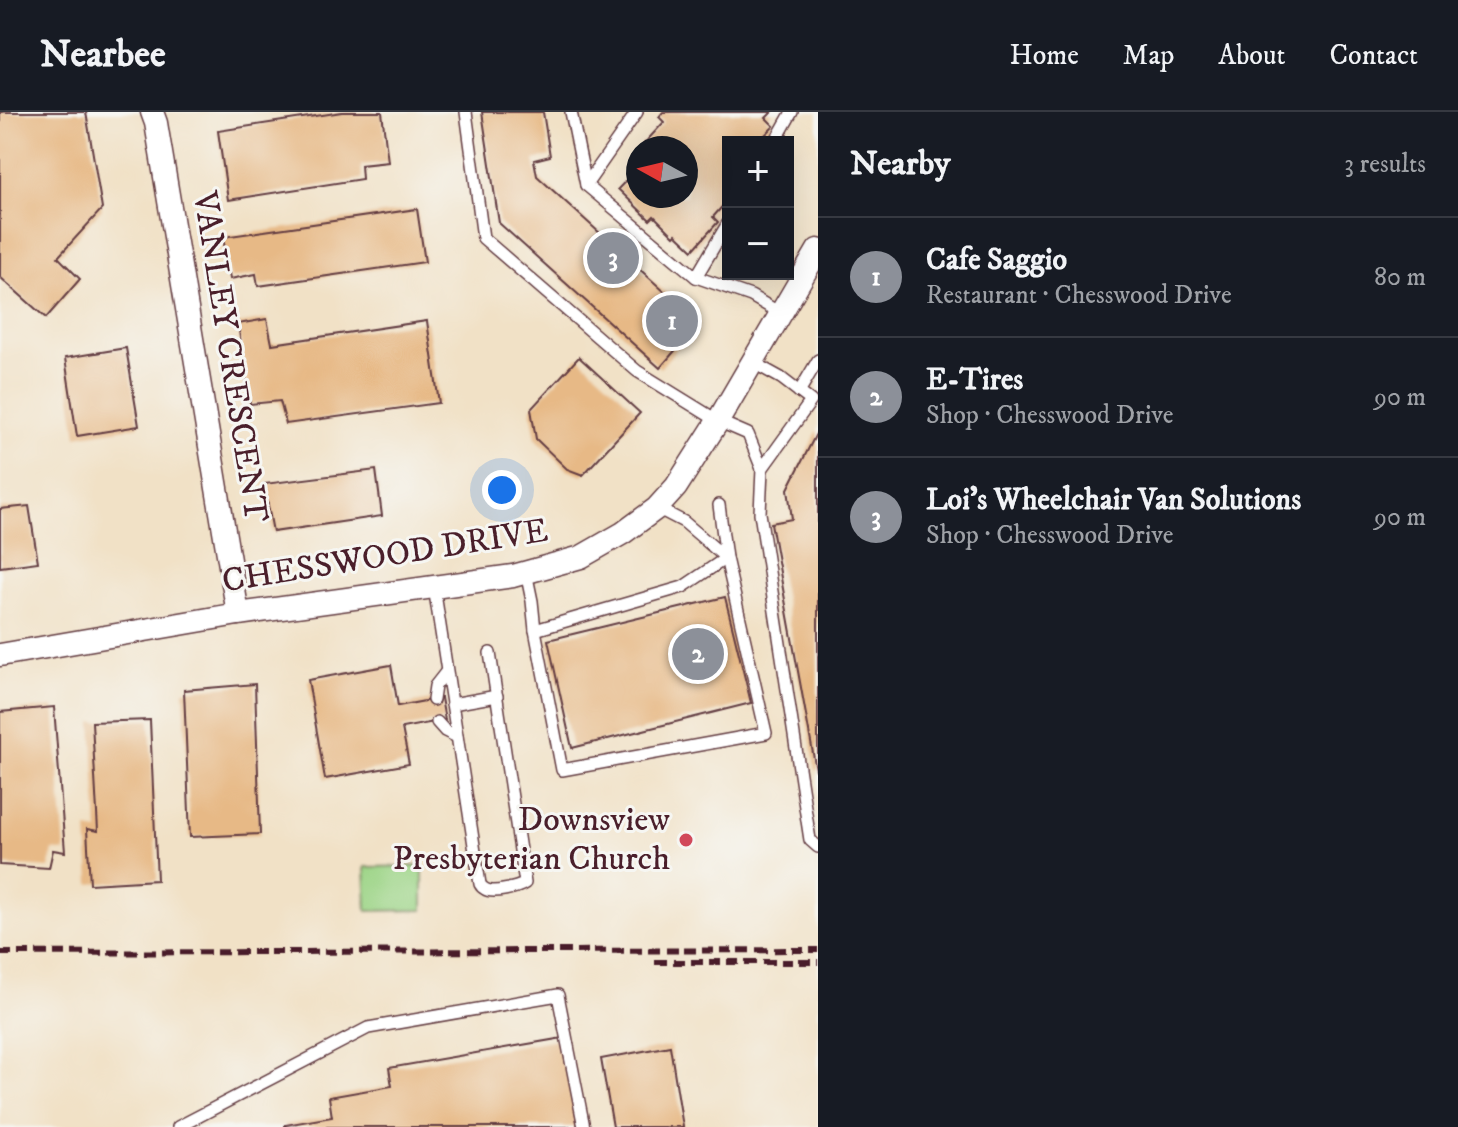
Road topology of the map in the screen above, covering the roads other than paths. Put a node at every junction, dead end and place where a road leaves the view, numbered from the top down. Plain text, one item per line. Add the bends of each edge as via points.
1 (152, 112) edge
2 (466, 112) edge
3 (571, 112) edge
4 (637, 112) edge
5 (792, 112) edge
6 (778, 136) edge
7 (586, 185) junction
8 (722, 233) edge
9 (818, 250) edge
10 (696, 277) junction
11 (780, 313) junction
12 (818, 360) edge
13 (752, 362) junction
14 (799, 392) junction
15 (814, 403) edge
16 (718, 421) junction
17 (762, 469) junction
18 (719, 505) dead end
19 (657, 508) junction
20 (726, 558) junction
21 (526, 572) junction
22 (434, 587) junction
23 (238, 614) junction
24 (535, 630) junction
25 (490, 653) dead end
26 (0, 655) edge
27 (446, 672) junction
28 (497, 696) junction
29 (433, 700) dead end
30 (452, 704) junction
31 (437, 722) dead end
32 (457, 737) junction
33 (818, 847) edge
34 (178, 1127) edge
35 (584, 1127) edge

1 - 23 street, VANLEY CRESCENT
2 - 16 lane via 483,238 637,371
3 - 7 lane
4 - 7 lane
5 - 6 lane
7 - 10 lane
8 - 10 lane
9 - 11 street, CHESSWOOD DRIVE
10 - 11 lane via 751,296
11 - 13 street, CHESSWOOD DRIVE
12 - 14 lane
13 - 14 lane
13 - 16 street, CHESSWOOD DRIVE
14 - 15 lane
15 - 17 lane
16 - 17 lane via 748,434
16 - 19 street, CHESSWOOD DRIVE
17 - 33 lane via 760,513 810,840
18 - 20 lane
19 - 20 lane via 684,522
19 - 21 street, CHESSWOOD DRIVE via 581,557
20 - 24 lane via 683,587
20 - 24 lane via 766,733 562,770
21 - 22 street, CHESSWOOD DRIVE
21 - 24 lane
22 - 23 street, CHESSWOOD DRIVE
22 - 27 lane
23 - 26 street, CHESSWOOD DRIVE
25 - 28 lane
27 - 29 lane via 435,686
27 - 30 lane
28 - 30 lane
28 - 32 lane via 525,876 520,887 490,891 480,884
30 - 32 lane
31 - 32 lane
34 - 35 lane via 368,1028 558,995

